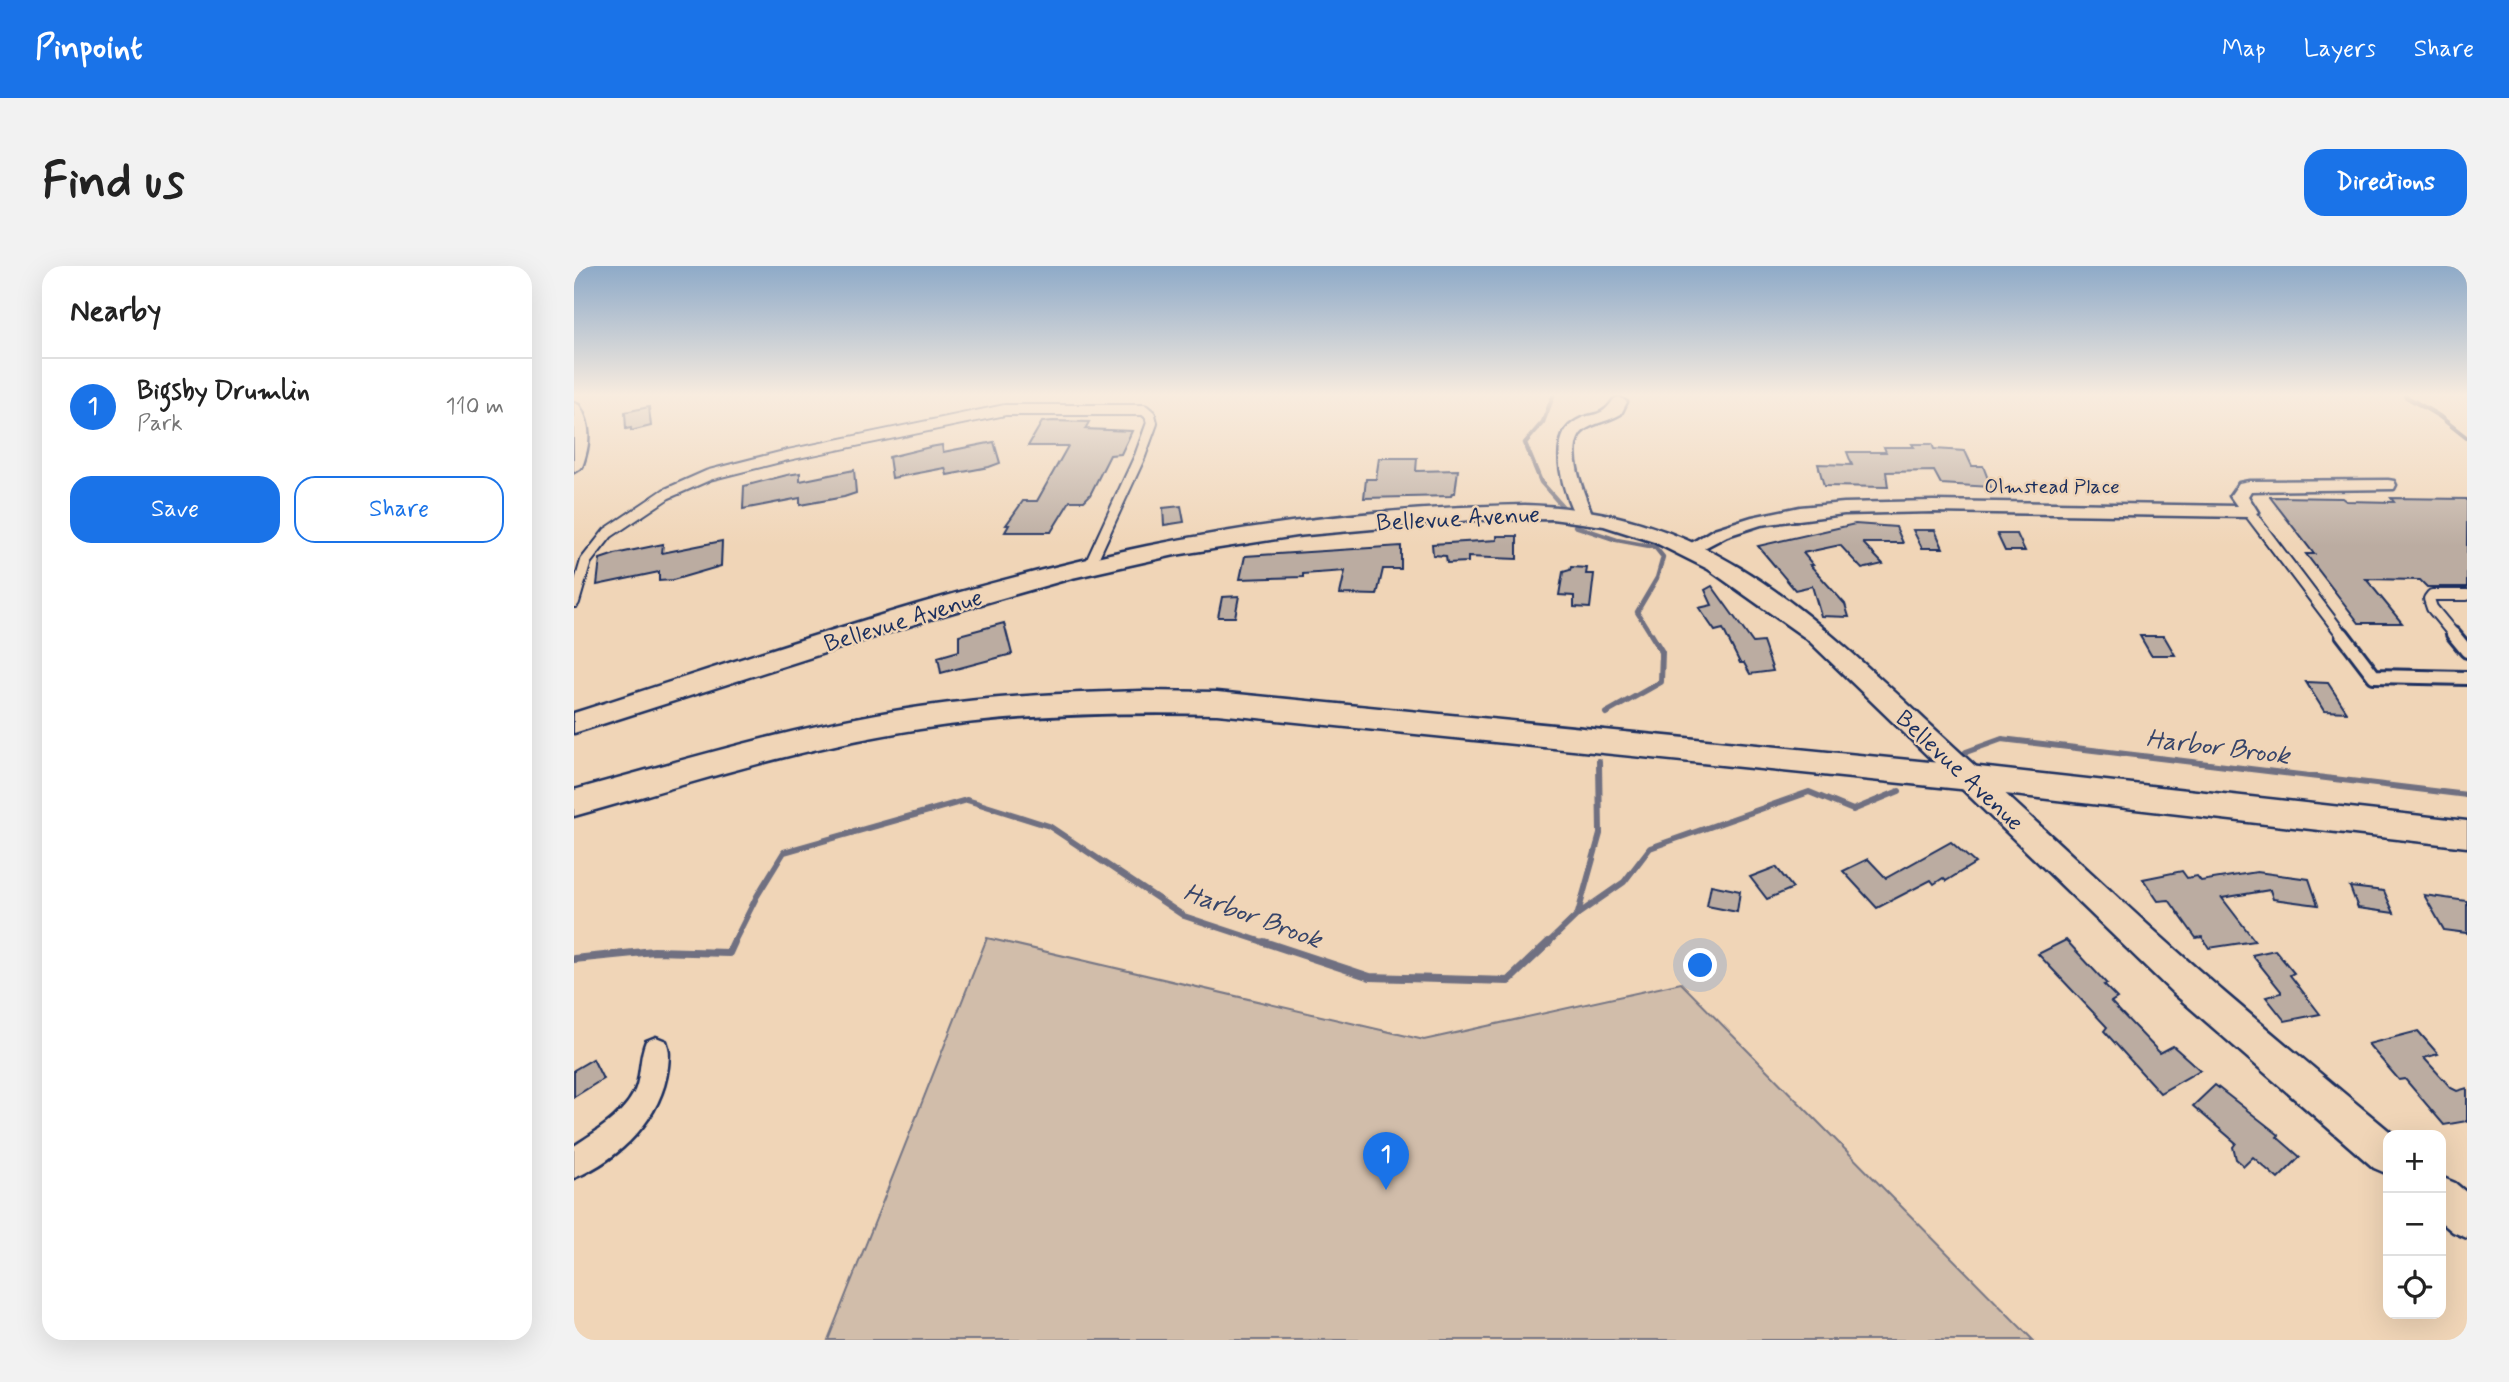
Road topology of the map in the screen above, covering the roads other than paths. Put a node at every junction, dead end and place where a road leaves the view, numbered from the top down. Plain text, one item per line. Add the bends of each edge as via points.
1 (582, 446) edge
2 (831, 446) edge
3 (1144, 446) edge
4 (1568, 446) edge
5 (574, 467) edge
6 (2388, 485) dead end
7 (2249, 512) junction
8 (1584, 516) junction
9 (1689, 550) junction
10 (1089, 567) junction
11 (2467, 595) edge
12 (574, 602) edge
13 (2467, 651) edge
14 (2467, 678) edge
15 (574, 723) edge
16 (1970, 778) junction
17 (574, 803) edge
18 (2467, 834) edge
19 (656, 1050) dead end
20 (2383, 1151) edge
21 (574, 1163) edge
22 (2446, 1201) edge
23 (2467, 1218) edge

1 - 5 street
2 - 12 lane via 709,475 666,494 608,533 586,561
3 - 10 lane
4 - 8 street via 1569,468
6 - 7 street via 2245,487 2239,496
7 - 9 street, Olmstead Place via 1852,509 1758,521 1718,534
7 - 14 lane via 2374,676
8 - 9 street, Bellevue Avenue via 1631,526
8 - 10 street, Bellevue Avenue via 1498,512 1313,527 1200,543
9 - 16 street, Bellevue Avenue via 1761,591 1816,634
10 - 15 street, Bellevue Avenue via 921,612
11 - 13 lane via 2442,593 2429,599
16 - 17 main road via 1217,703 1157,701 1056,704 917,719 766,750
16 - 18 main road
16 - 20 street, Bellevue Avenue via 2184,981
19 - 21 street via 650,1089 637,1113
22 - 23 street

